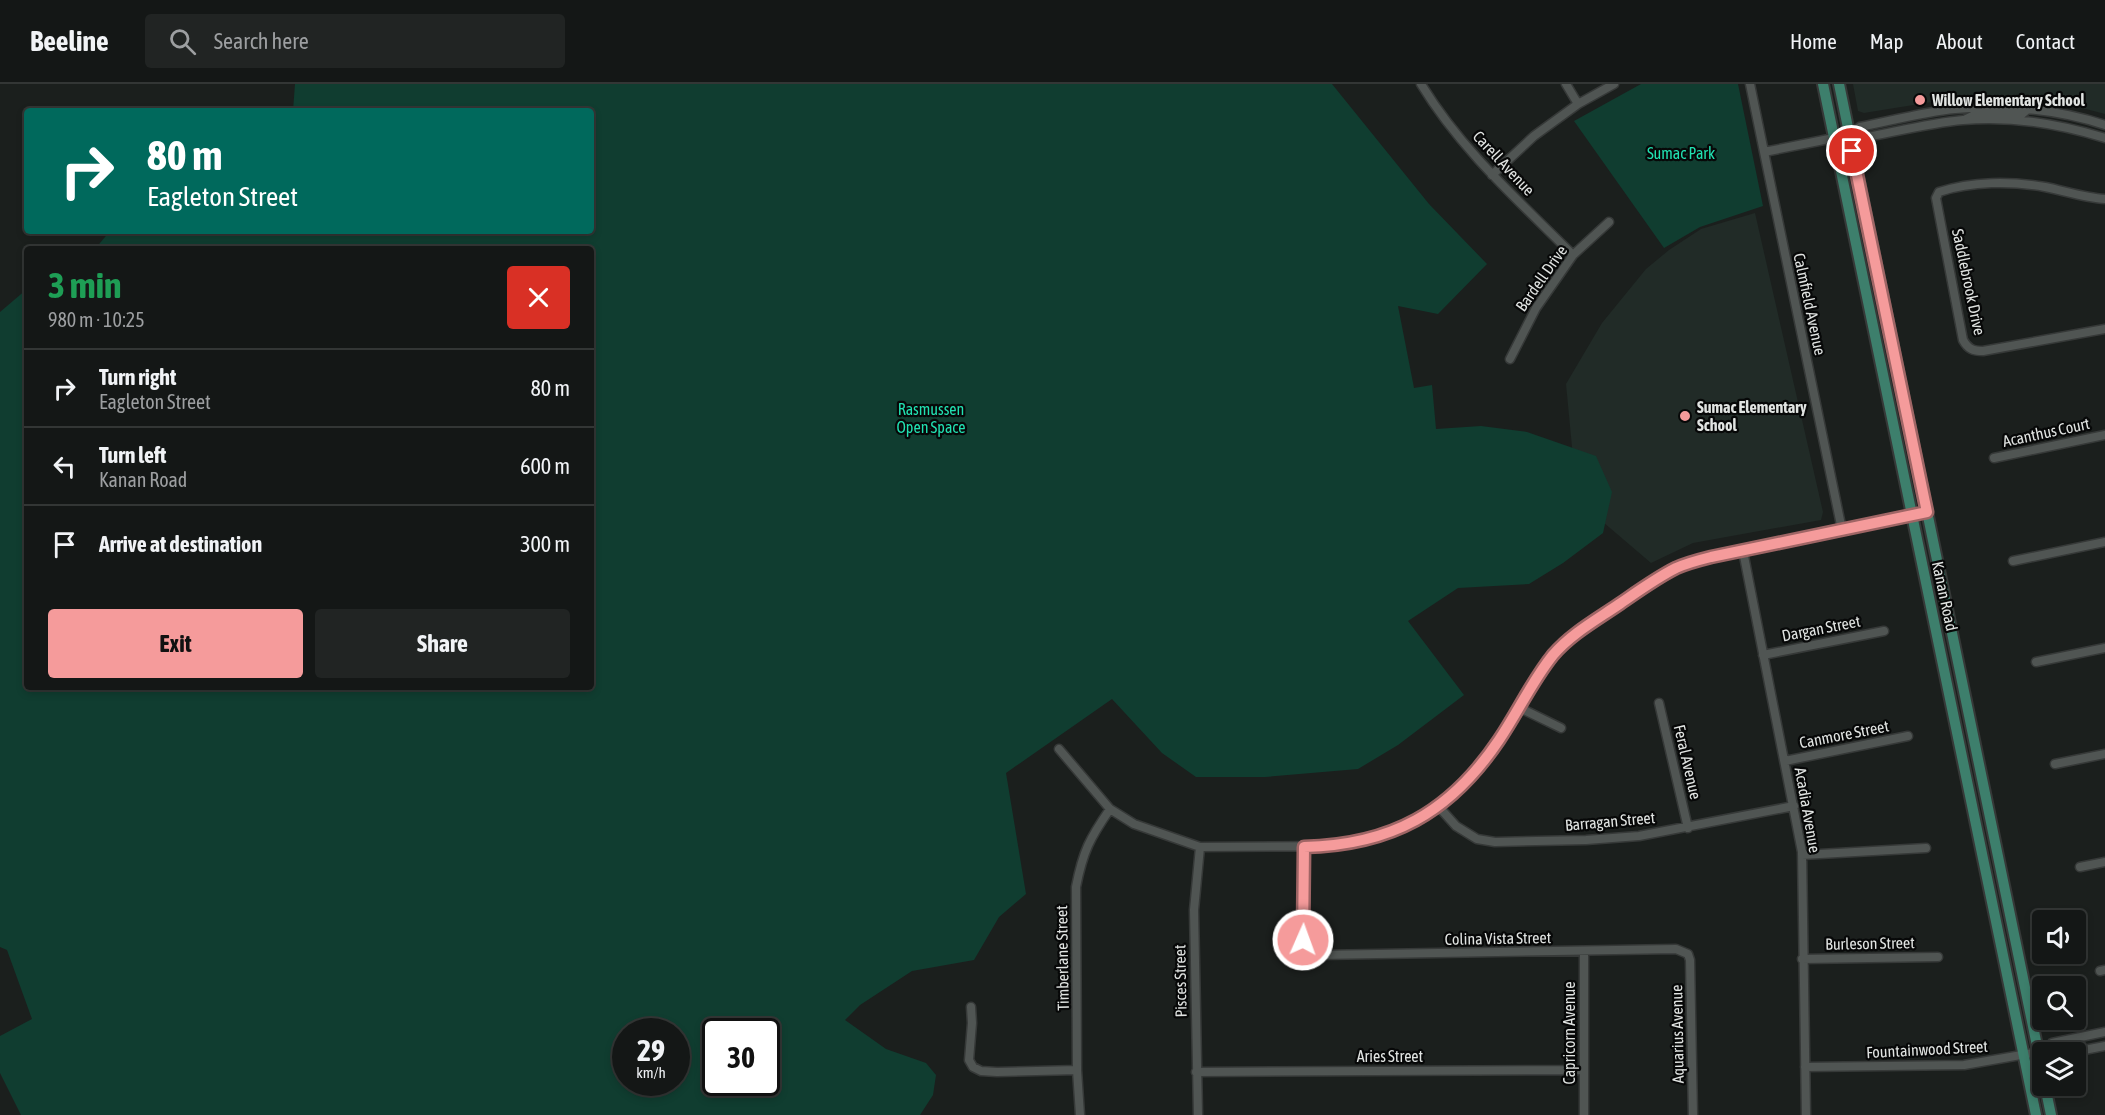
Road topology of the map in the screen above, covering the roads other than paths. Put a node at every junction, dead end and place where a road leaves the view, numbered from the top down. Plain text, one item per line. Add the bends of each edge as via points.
1 (1421, 84) edge
2 (1566, 84) edge
3 (1614, 84) edge
4 (1750, 84) edge
5 (1823, 84) edge
6 (1839, 84) edge
7 (1578, 104) junction
8 (2028, 109) junction
9 (1963, 120) junction
10 (2105, 125) edge
11 (1849, 135) junction
12 (1834, 138) junction
13 (2105, 138) edge
14 (1764, 152) junction
15 (1492, 175) junction
16 (2105, 198) edge
17 (1609, 222) dead end
18 (1573, 255) junction
19 (2105, 329) edge
20 (1510, 359) dead end
21 (2105, 435) edge
22 (1994, 458) dead end
23 (1927, 512) junction
24 (1912, 515) junction
25 (1842, 530) junction
26 (2105, 542) edge
27 (1743, 551) junction
28 (2013, 561) dead end
29 (1884, 631) dead end
30 (2105, 648) edge
31 (1763, 655) junction
32 (2036, 662) dead end
33 (1659, 703) dead end
34 (1520, 708) junction
35 (1561, 728) dead end
36 (1908, 736) dead end
37 (1059, 749) dead end
38 (2105, 754) edge
39 (1785, 761) junction
40 (2055, 764) dead end
41 (1794, 806) junction
42 (1439, 807) junction
43 (1110, 809) junction
44 (1688, 828) junction
45 (1200, 847) junction
46 (1304, 847) junction
47 (1926, 848) dead end
48 (1802, 855) junction
49 (2105, 862) edge
50 (2080, 867) dead end
51 (1584, 952) junction
52 (1688, 954) joint
53 (1938, 957) dead end
54 (1802, 958) junction
55 (971, 1006) dead end
56 (2105, 1032) edge
57 (2045, 1042) edge
58 (2057, 1042) edge
59 (2105, 1046) edge
60 (2086, 1050) edge
61 (2032, 1054) edge
62 (2024, 1055) junction
63 (1805, 1067) junction
64 (1077, 1070) junction
65 (1584, 1070) junction
66 (1196, 1072) junction
67 (2047, 1096) edge
68 (1080, 1115) edge
69 (1198, 1115) edge
70 (1584, 1115) edge
71 (1693, 1115) edge
72 (1806, 1115) edge
73 (2036, 1115) edge
74 (2051, 1115) edge

1 - 15 street, Carell Avenue
2 - 7 street
3 - 7 street
4 - 14 street, Calmfield Avenue
5 - 12 main road, Kanan Road
6 - 11 main road, Kanan Road
7 - 15 street via 1534,136
8 - 9 street via 2021,115 1976,114
8 - 10 street
8 - 11 street via 1954,109 1860,127
9 - 11 street via 1862,138
9 - 13 street via 2039,123
11 - 12 street
11 - 23 main road, Kanan Road
12 - 14 street
12 - 24 main road, Kanan Road
14 - 25 street, Calmfield Avenue
15 - 18 street, Carell Avenue
16 - 19 street, Saddlebrook Drive via 2017,184 1965,186 1939,192 1936,198 1967,347 1983,351
17 - 18 street, Bardell Drive
18 - 20 street, Bardell Drive via 1536,308
21 - 22 street, Acanthus Court
23 - 24 street
23 - 57 main road, Kanan Road
24 - 25 street
24 - 62 main road, Kanan Road
25 - 27 street
26 - 28 street
27 - 31 street, Acadia Avenue
27 - 34 street via 1674,569 1576,633 1539,674
29 - 31 street, Dargan Street
30 - 32 street
31 - 39 street, Acadia Avenue
33 - 44 street, Feral Avenue
34 - 35 street
34 - 42 street via 1497,743
36 - 39 street, Canmore Street
37 - 43 street
38 - 40 street
39 - 41 street, Acadia Avenue
41 - 44 street, Barragan Street
41 - 48 street, Acadia Avenue
42 - 44 street, Barragan Street via 1456,826 1477,839 1495,842 1586,840
42 - 46 street via 1381,836
43 - 45 street via 1134,824
43 - 64 street, Timberlane Street via 1091,837 1076,886
45 - 46 street
45 - 66 street, Pisces Street via 1194,910
46 - 51 street, Colina Vista Street via 1303,940 1307,952
47 - 48 street
48 - 54 street, Acadia Avenue
49 - 50 street
51 - 52 street, Colina Vista Street via 1676,949
51 - 65 street, Capricorn Avenue
52 - 71 street, Aquarius Avenue
53 - 54 street, Burleson Street
54 - 63 street, Acadia Avenue
55 - 64 street via 969,1060 974,1067 997,1072
56 - 58 street, Fountainwood Street
59 - 60 street
61 - 62 street, Fountainwood Street
62 - 63 street, Fountainwood Street via 1964,1065
62 - 73 main road, Kanan Road
63 - 72 street, Acadia Avenue
64 - 68 street, Timberlane Street
65 - 66 street, Aries Street
65 - 70 street, Capricorn Avenue
66 - 69 street, Pisces Street
67 - 74 main road

